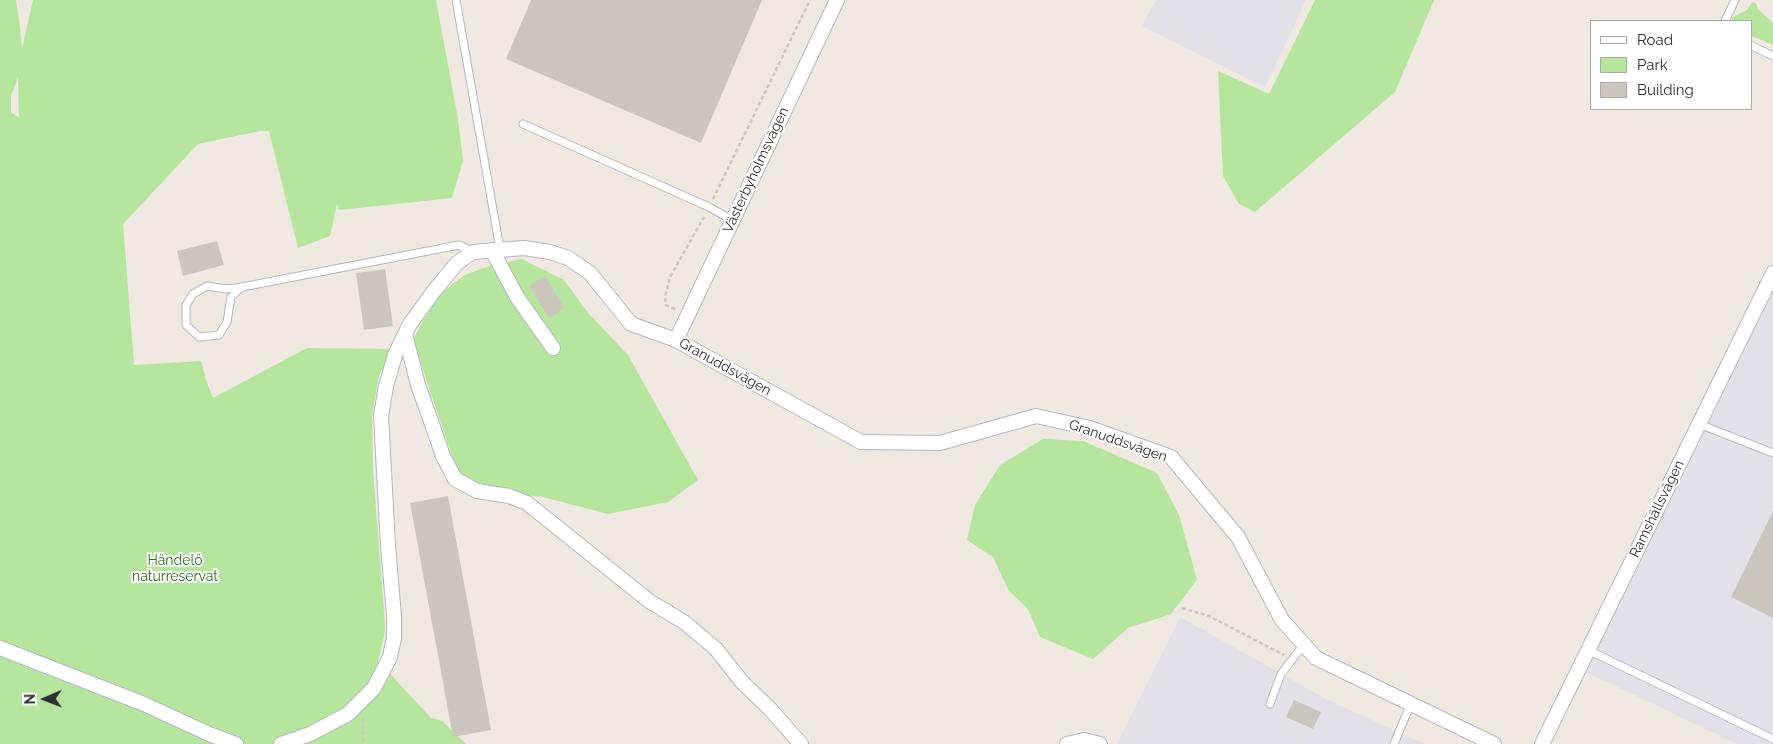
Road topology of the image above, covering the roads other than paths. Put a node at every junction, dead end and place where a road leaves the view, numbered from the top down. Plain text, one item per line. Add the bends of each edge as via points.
1 (456, 0) edge
2 (837, 0) edge
3 (1735, 0) edge
4 (1725, 20) edge
5 (1753, 46) edge
6 (1773, 56) edge
7 (523, 124) dead end
8 (732, 220) junction
9 (496, 250) junction
10 (473, 252) junction
11 (1773, 273) edge
12 (242, 287) junction
13 (405, 334) junction
14 (676, 340) junction
15 (552, 348) dead end
16 (1699, 424) junction
17 (1773, 453) edge
18 (1304, 644) junction
19 (0, 648) edge
20 (1588, 650) junction
21 (1270, 704) dead end
22 (1411, 704) junction
23 (1773, 739) edge
24 (236, 744) edge
25 (280, 744) edge
26 (801, 744) edge
27 (1067, 744) edge
28 (1100, 744) edge
29 (1394, 744) edge
30 (1494, 744) edge
31 (1542, 744) edge

1 - 9 lane
2 - 8 street, Västerbyholmsvägen
3 - 4 lane
5 - 6 lane
7 - 8 lane
8 - 14 street, Västerbyholmsvägen
9 - 10 street, Granuddsvägen
9 - 14 street, Granuddsvägen via 524,248 568,258 590,273 630,324
9 - 15 street via 517,297
10 - 12 lane via 459,245
10 - 13 street via 458,263 434,291
11 - 16 street, Ramshällsvägen
12 - 12 lane via 231,297 227,322 219,335 198,337 186,325 186,305 193,294 207,286
13 - 25 street via 395,354 381,416 394,638 390,657 374,688 348,714 310,734
13 - 26 street via 418,385 443,456 455,479 477,491 509,496 526,503 649,601 684,622 716,649 742,682
14 - 18 street, Granuddsvägen via 860,442 940,442 1036,416 1090,428 1171,457 1238,537 1282,620
16 - 17 lane
16 - 20 street, Ramshällsvägen
18 - 21 lane via 1281,674
18 - 22 street, Granuddsvägen via 1316,658
19 - 24 street
20 - 23 lane
20 - 31 street, Ramshällsvägen
22 - 29 lane
22 - 30 street, Granuddsvägen
27 - 28 street via 1084,740

